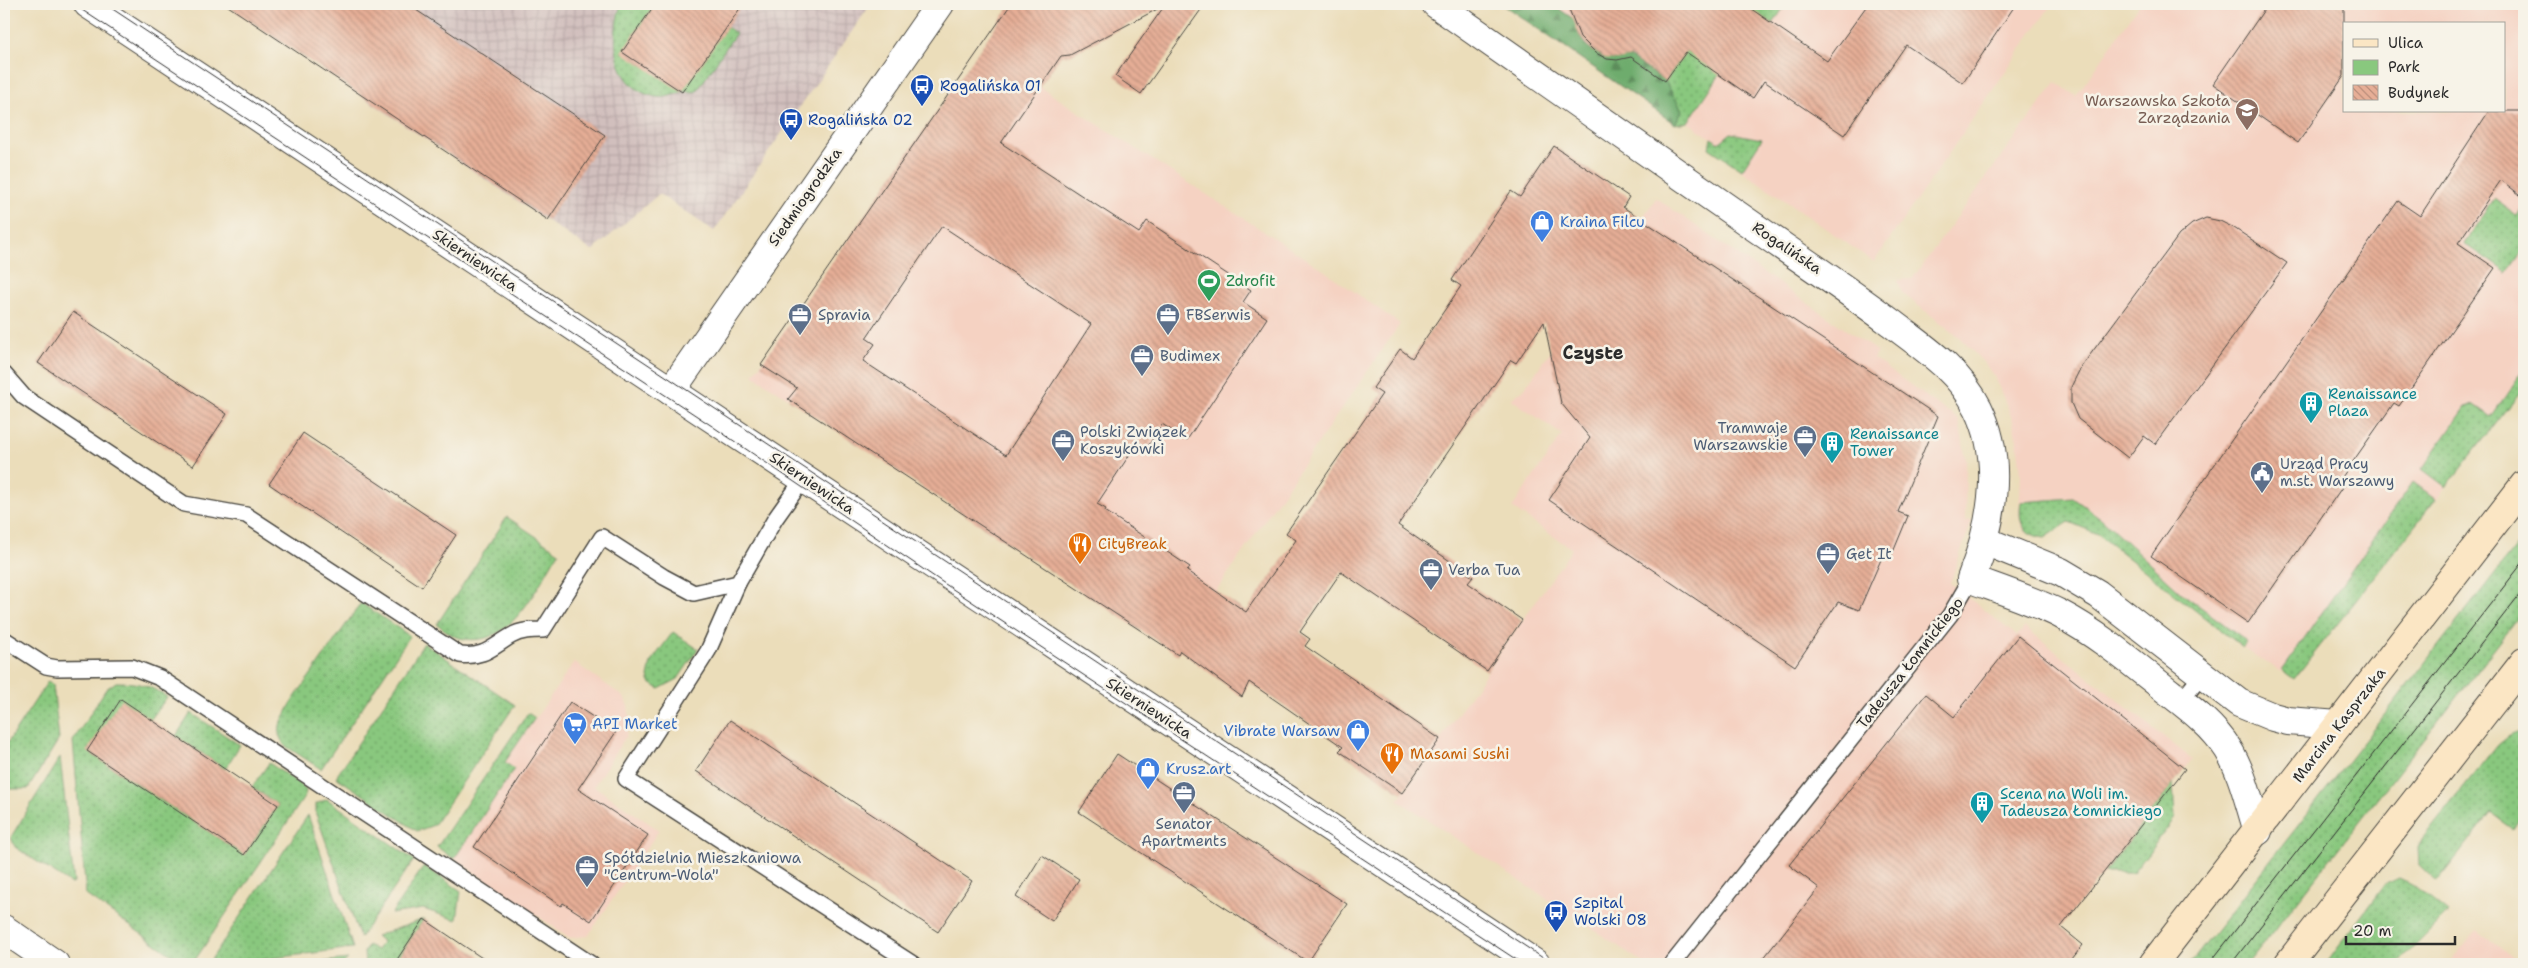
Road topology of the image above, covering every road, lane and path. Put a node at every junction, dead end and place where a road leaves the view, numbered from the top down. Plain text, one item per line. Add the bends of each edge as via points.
1 (940, 4) edge
2 (1436, 4) edge
3 (93, 5) edge
4 (4, 374) edge
5 (671, 391) junction
6 (804, 478) junction
7 (2524, 485) edge
8 (1985, 540) junction
9 (1971, 579) junction
10 (738, 583) junction
11 (4, 639) edge
12 (2522, 670) edge
13 (2202, 675) junction
14 (2181, 701) junction
15 (2338, 725) junction
16 (2258, 831) junction
17 (4, 929) edge
18 (55, 964) edge
19 (591, 964) edge
20 (913, 964) edge
21 (1536, 964) edge
22 (1672, 964) edge
23 (2153, 964) edge
24 (2288, 964) edge

1 - 5 street, Siedmiogrodzka
2 - 8 street, Rogalińska via 1839,285 1946,365 1975,402 1990,443 1992,500
3 - 5 street, Skierniewicka
4 - 10 lane via 24,397 184,504 246,515 460,655 472,657 483,654 512,636 527,630 543,630 602,537 694,593
5 - 6 street, Skierniewicka
6 - 10 lane via 775,519
6 - 21 street, Skierniewicka
7 - 15 main road, Marcina Kasprzaka
8 - 9 street, Rogalińska
8 - 13 street via 2081,583
9 - 14 street via 2075,623 2118,651
9 - 22 lane, Tadeusza Łomnickiego via 1950,614
10 - 20 lane via 708,651 626,779
11 - 19 lane via 46,666 132,667 160,678
12 - 24 main road
13 - 14 lane
13 - 15 street via 2239,702 2274,718
14 - 16 street via 2208,724 2228,750 2236,764
15 - 16 main road, Marcina Kasprzaka
16 - 23 main road, Marcina Kasprzaka
17 - 18 street

